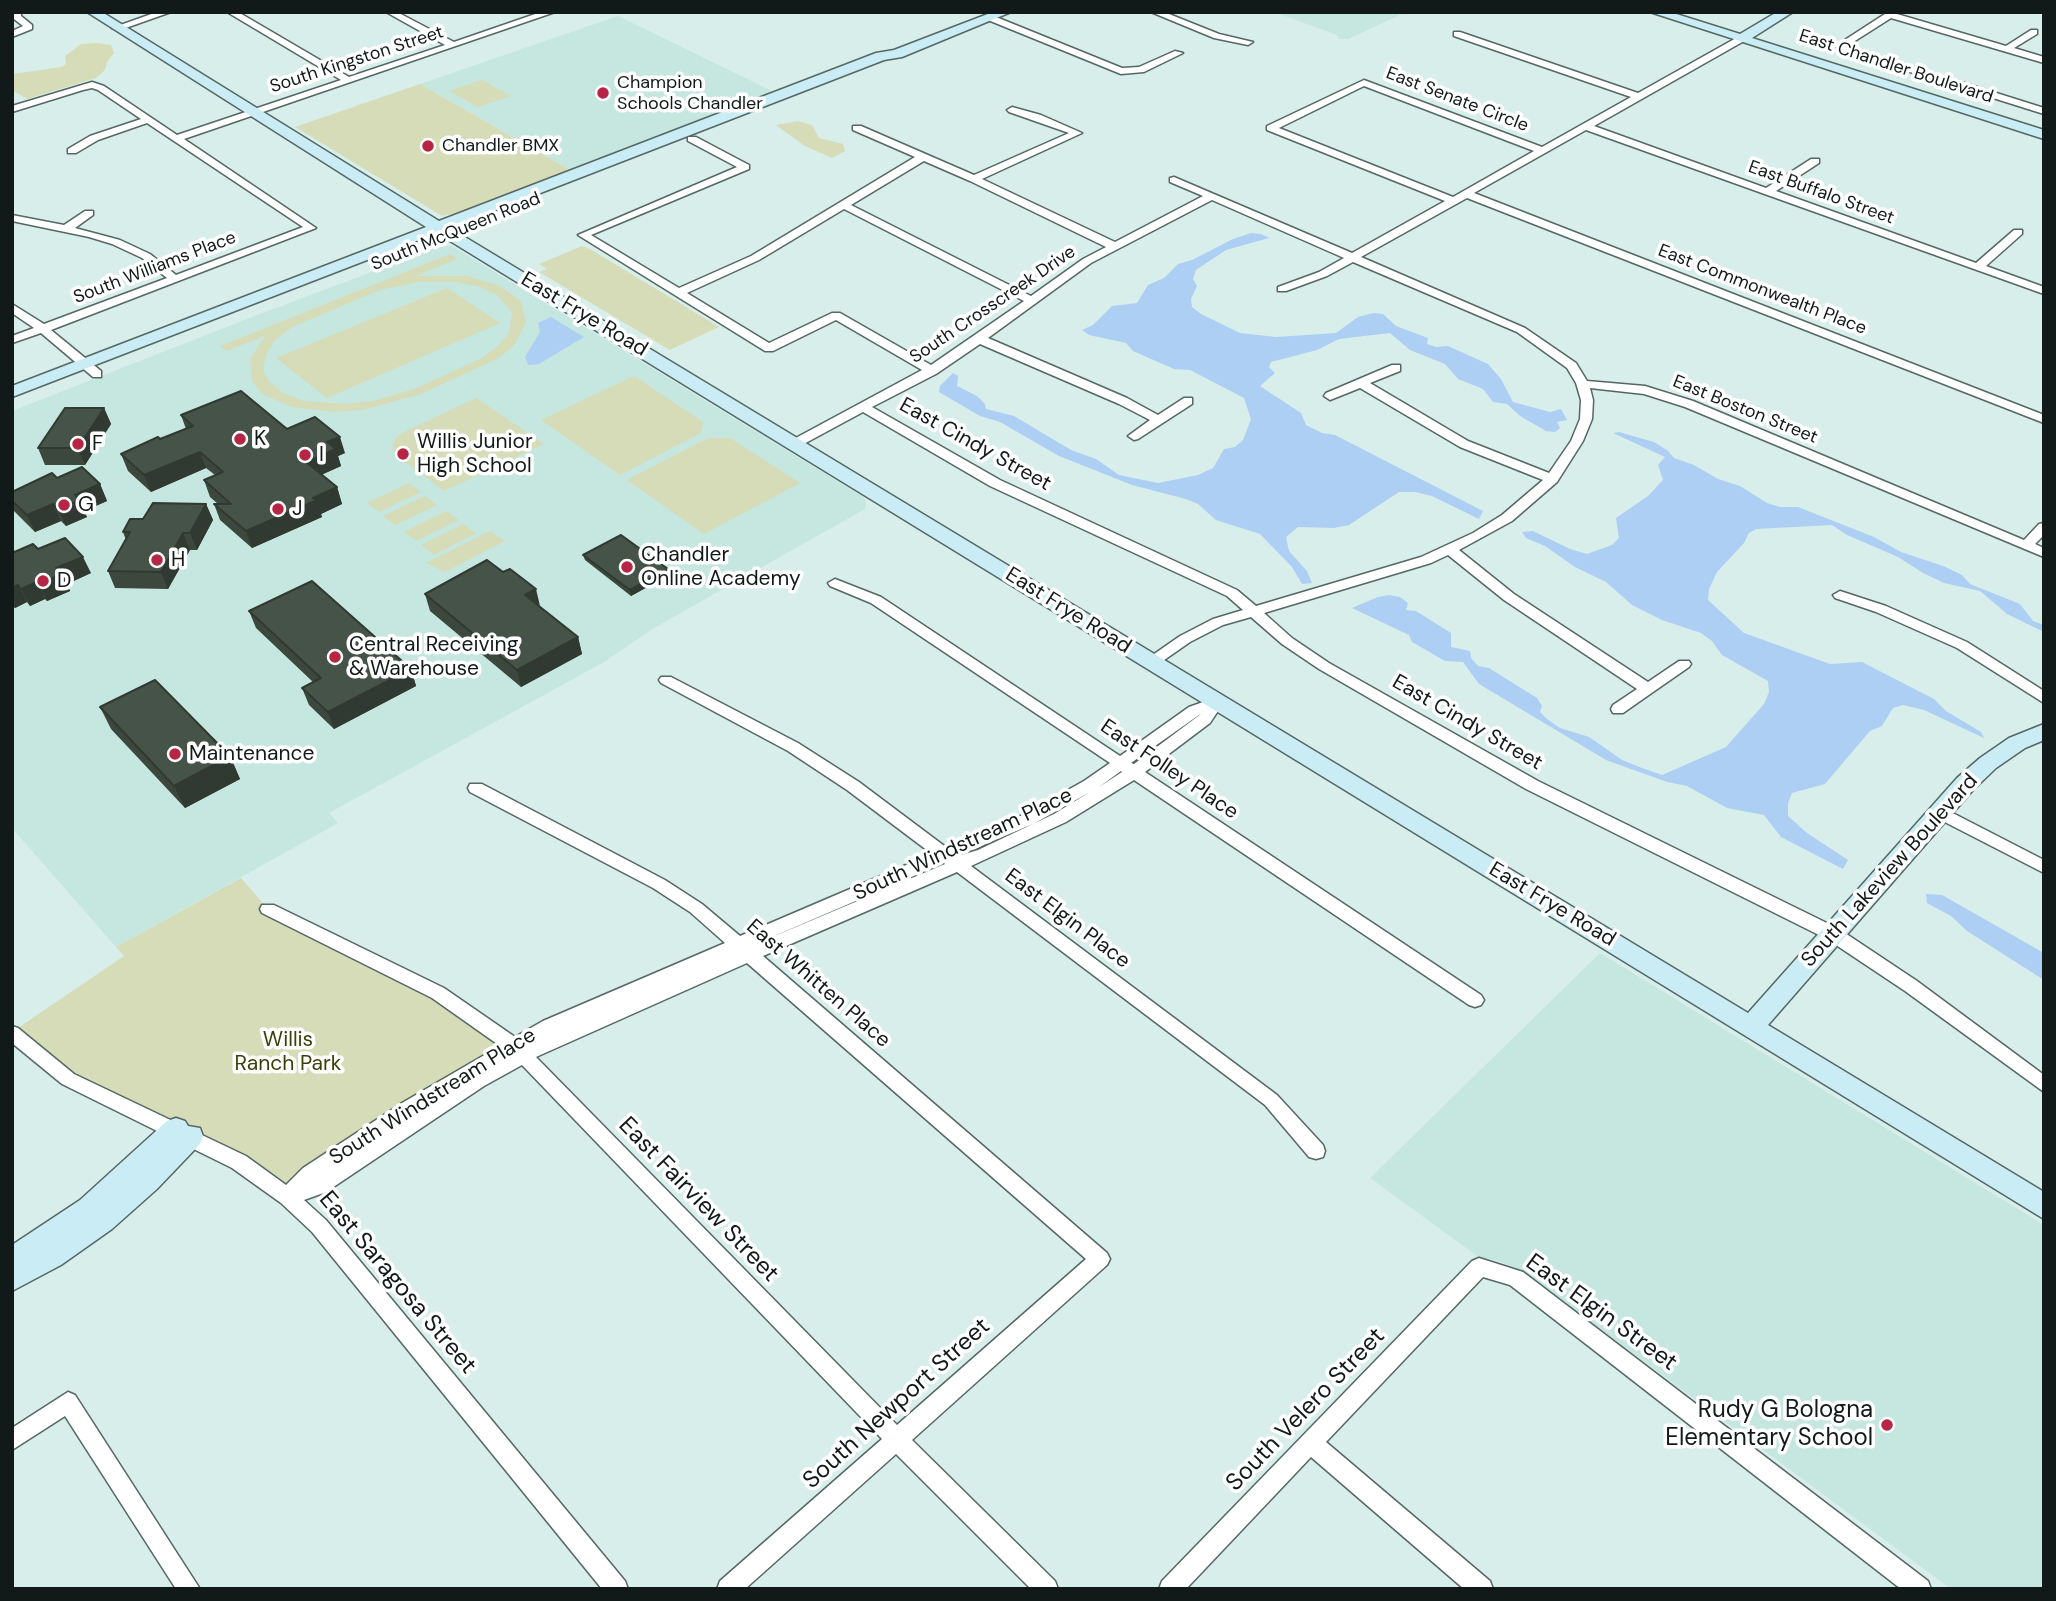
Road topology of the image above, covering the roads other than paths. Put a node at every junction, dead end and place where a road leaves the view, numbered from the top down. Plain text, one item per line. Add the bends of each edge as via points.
1 (16, 12) edge
2 (93, 12) edge
3 (167, 12) edge
4 (231, 12) edge
5 (390, 12) edge
6 (551, 12) edge
7 (1005, 12) edge
8 (1155, 12) edge
9 (1656, 12) edge
10 (1687, 12) edge
11 (1787, 12) edge
12 (1892, 13) edge
13 (991, 18) junction
14 (117, 27) junction
15 (2034, 32) dead end
16 (12, 33) edge
17 (1457, 34) dead end
18 (1747, 36) junction
19 (1248, 42) dead end
20 (453, 45) junction
21 (2007, 49) junction
22 (1178, 52) dead end
23 (2044, 60) edge
24 (348, 80) junction
25 (1640, 97) junction
26 (12, 109) edge
27 (1012, 110) dead end
28 (2044, 111) edge
29 (253, 112) junction
30 (147, 120) junction
31 (2044, 124) edge
32 (1587, 127) junction
33 (857, 128) dead end
34 (2044, 135) edge
35 (687, 136) junction
36 (174, 139) junction
37 (72, 151) dead end
38 (1543, 151) junction
39 (923, 157) junction
40 (1815, 161) dead end
41 (974, 178) junction
42 (1174, 180) dead end
43 (1767, 192) junction
44 (1467, 194) junction
45 (1212, 197) junction
46 (1454, 201) junction
47 (844, 205) junction
48 (89, 213) dead end
49 (12, 218) edge
50 (66, 229) junction
51 (445, 231) junction
52 (2018, 232) dead end
53 (1114, 246) junction
54 (1352, 258) junction
55 (1978, 267) junction
56 (174, 279) junction
57 (1282, 289) dead end
58 (2044, 291) edge
59 (678, 293) junction
60 (1031, 300) junction
61 (12, 307) edge
62 (43, 328) junction
63 (979, 339) junction
64 (12, 340) edge
65 (1396, 368) dead end
66 (90, 370) junction
67 (932, 370) junction
68 (1582, 382) junction
69 (1361, 383) junction
70 (12, 392) edge
71 (1330, 396) dead end
72 (1188, 401) dead end
73 (12, 407) edge
74 (864, 407) junction
75 (2044, 419) edge
76 (1158, 420) junction
77 (1133, 436) dead end
78 (796, 443) junction
79 (1552, 479) junction
80 (2044, 527) edge
81 (2026, 545) junction
82 (1449, 549) junction
83 (2044, 553) edge
84 (835, 583) dead end
85 (1840, 595) dead end
86 (1254, 610) junction
87 (1152, 662) junction
88 (1684, 664) dead end
89 (666, 680) dead end
90 (1648, 689) junction
91 (2044, 698) edge
92 (1217, 702) junction
93 (1618, 709) dead end
94 (2044, 731) edge
95 (1128, 768) junction
96 (475, 788) dead end
97 (1941, 813) junction
98 (952, 861) junction
99 (2044, 867) edge
100 (268, 909) dead end
101 (1833, 934) junction
102 (744, 949) junction
103 (1475, 1000) dead end
104 (1751, 1028) junction
105 (12, 1033) edge
106 (518, 1050) junction
107 (2044, 1086) edge
108 (183, 1133) junction
109 (1316, 1151) dead end
110 (288, 1197) junction
111 (2044, 1207) edge
112 (12, 1259) edge
113 (1100, 1259) joint
114 (1479, 1267) joint
115 (12, 1278) edge
116 (12, 1440) edge
117 (897, 1440) junction
118 (1311, 1443) junction
119 (189, 1589) edge
120 (617, 1589) edge
121 (728, 1589) edge
122 (1047, 1589) edge
123 (1170, 1589) edge
124 (1482, 1589) edge
125 (1920, 1589) edge

1 - 16 street via 29,27
2 - 14 street, East Frye Road
3 - 14 street
4 - 24 street
5 - 20 street
6 - 20 street, South Kingston Street
7 - 13 street, South McQueen Road
8 - 19 street via 1217,36
9 - 18 street, East Chandler Boulevard
10 - 18 street, East Chandler Boulevard
11 - 18 street
12 - 21 street
12 - 28 street via 1840,47
13 - 22 street via 1117,69 1132,71
13 - 35 street, South McQueen Road via 897,54 892,61
14 - 29 street, East Frye Road
15 - 21 street
17 - 25 street
18 - 25 street
18 - 31 street, East Chandler Boulevard
18 - 34 street, East Chandler Boulevard
20 - 24 street, South Kingston Street
21 - 23 street
24 - 29 street, South Kingston Street
25 - 32 street
26 - 30 street via 92,85
27 - 41 street via 1077,133
29 - 36 street, South Kingston Street
29 - 51 street, East Frye Road
30 - 36 street
30 - 37 street via 94,138
32 - 38 street
32 - 43 street, East Buffalo Street
33 - 39 street
35 - 51 main road, South McQueen Road
35 - 59 street via 745,167 583,235
36 - 56 street, South Williams Place via 311,228
38 - 44 street
38 - 46 street, East Senate Circle via 1364,83 1271,128
39 - 41 street
39 - 47 street
40 - 43 street
41 - 53 street
42 - 45 street
43 - 55 street, East Buffalo Street
44 - 46 street
44 - 75 street, East Commonwealth Place
45 - 53 street, South Crosscreek Drive
45 - 54 street
46 - 54 street
47 - 59 street via 755,258
47 - 60 street
48 - 50 street
49 - 50 street
50 - 56 street via 116,242 146,256
51 - 66 street, South McQueen Road
51 - 78 street, East Frye Road
52 - 55 street
53 - 60 street, South Crosscreek Drive
54 - 57 street via 1305,283
54 - 68 street via 1521,330 1572,366
55 - 58 street, East Buffalo Street
56 - 62 street, South Williams Place
59 - 67 street via 769,348 836,316
60 - 63 street, South Crosscreek Drive
61 - 62 street
62 - 64 street, South Williams Place
62 - 66 street
63 - 67 street, South Crosscreek Drive
63 - 76 street
65 - 69 street
66 - 70 street, South McQueen Road
66 - 73 street, South McQueen Road
67 - 74 street, South Crosscreek Drive
68 - 79 street via 1586,419
68 - 81 street, East Boston Street via 1644,390 1689,404
69 - 71 street
69 - 79 street via 1464,443
72 - 76 street
74 - 78 street, South Crosscreek Drive
74 - 86 street, East Cindy Street via 995,483 1205,579
76 - 77 street
78 - 87 street, East Frye Road
79 - 82 street via 1507,518
80 - 81 street
81 - 83 street, East Boston Street
82 - 86 street via 1382,575
82 - 90 street via 1510,597
84 - 95 street, East Folley Place via 877,600
85 - 91 street via 1962,645
86 - 87 street via 1218,622
86 - 101 street, East Cindy Street via 1324,666 1532,785
87 - 92 street, East Frye Road
88 - 90 street
89 - 98 street, East Elgin Place via 793,747
90 - 93 street
92 - 95 street, South Windstream Place via 1201,722
92 - 104 street, East Frye Road
94 - 97 street, South Lakeview Boulevard via 1989,763
95 - 98 street, South Windstream Place via 1060,818
95 - 103 street, East Folley Place
96 - 102 street, East Whitten Place via 659,884
97 - 99 street
97 - 101 street, South Lakeview Boulevard
98 - 102 street, South Windstream Place
98 - 109 street, East Elgin Place via 1271,1100
100 - 106 street, East Fairview Street via 438,993
101 - 104 street, South Lakeview Boulevard
101 - 107 street, East Cindy Street
102 - 106 street, South Windstream Place via 628,1006
102 - 113 street, East Whitten Place
104 - 111 street, East Frye Road
105 - 108 street, East Saragosa Street via 68,1079
106 - 110 street, South Windstream Place via 478,1082 319,1186
106 - 117 street, East Fairview Street
108 - 110 street, East Saragosa Street via 239,1162
108 - 112 street via 90,1209
108 - 115 street via 146,1181 102,1220
110 - 120 street, East Saragosa Street via 319,1226
113 - 117 street, South Newport Street
114 - 118 street, South Velero Street
114 - 125 street, East Elgin Street via 1516,1278
116 - 119 street via 68,1402
117 - 121 street, South Newport Street
117 - 122 street, East Fairview Street
118 - 123 street, South Velero Street
118 - 124 street

